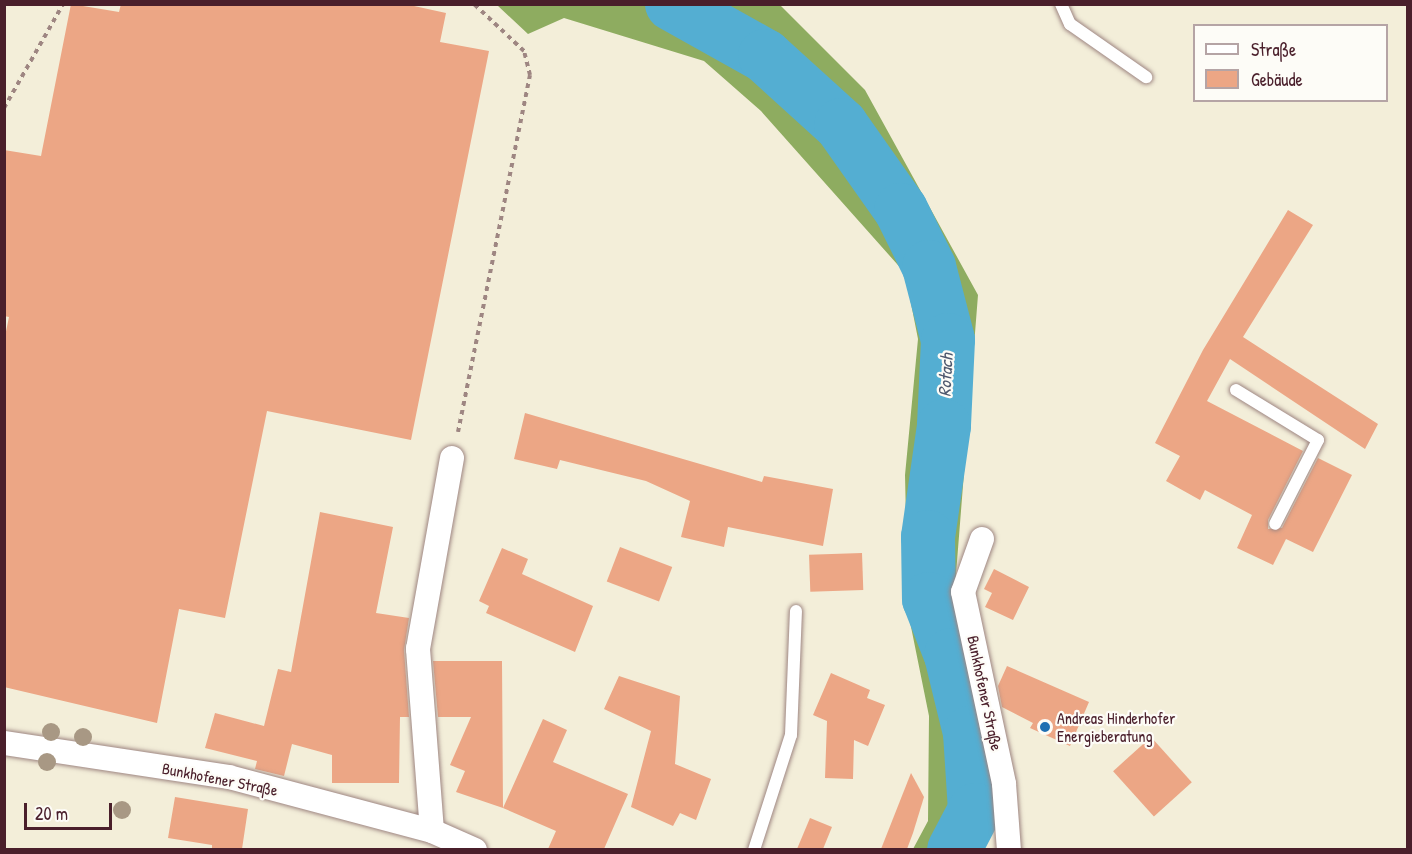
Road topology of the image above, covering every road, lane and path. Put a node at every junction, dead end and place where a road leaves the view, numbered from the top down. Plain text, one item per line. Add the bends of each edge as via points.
1 (63, 4) edge
2 (474, 4) edge
3 (1060, 4) edge
4 (1146, 77) dead end
5 (4, 108) edge
6 (1236, 390) dead end
7 (452, 458) joint
8 (1275, 524) dead end
9 (982, 539) dead end
10 (796, 611) dead end
11 (4, 743) edge
12 (432, 831) junction
13 (475, 849) edge
14 (754, 849) edge
15 (1010, 849) edge

1 - 5 path
2 - 7 path via 524,51 530,75
3 - 4 lane via 1070,24
6 - 8 lane via 1318,440
7 - 12 street via 418,649
9 - 15 street, Bunkhofener Straße via 963,592 1004,784
10 - 14 lane via 791,735
11 - 12 street, Bunkhofener Straße via 229,777
12 - 13 street, Bunkhofener Straße

